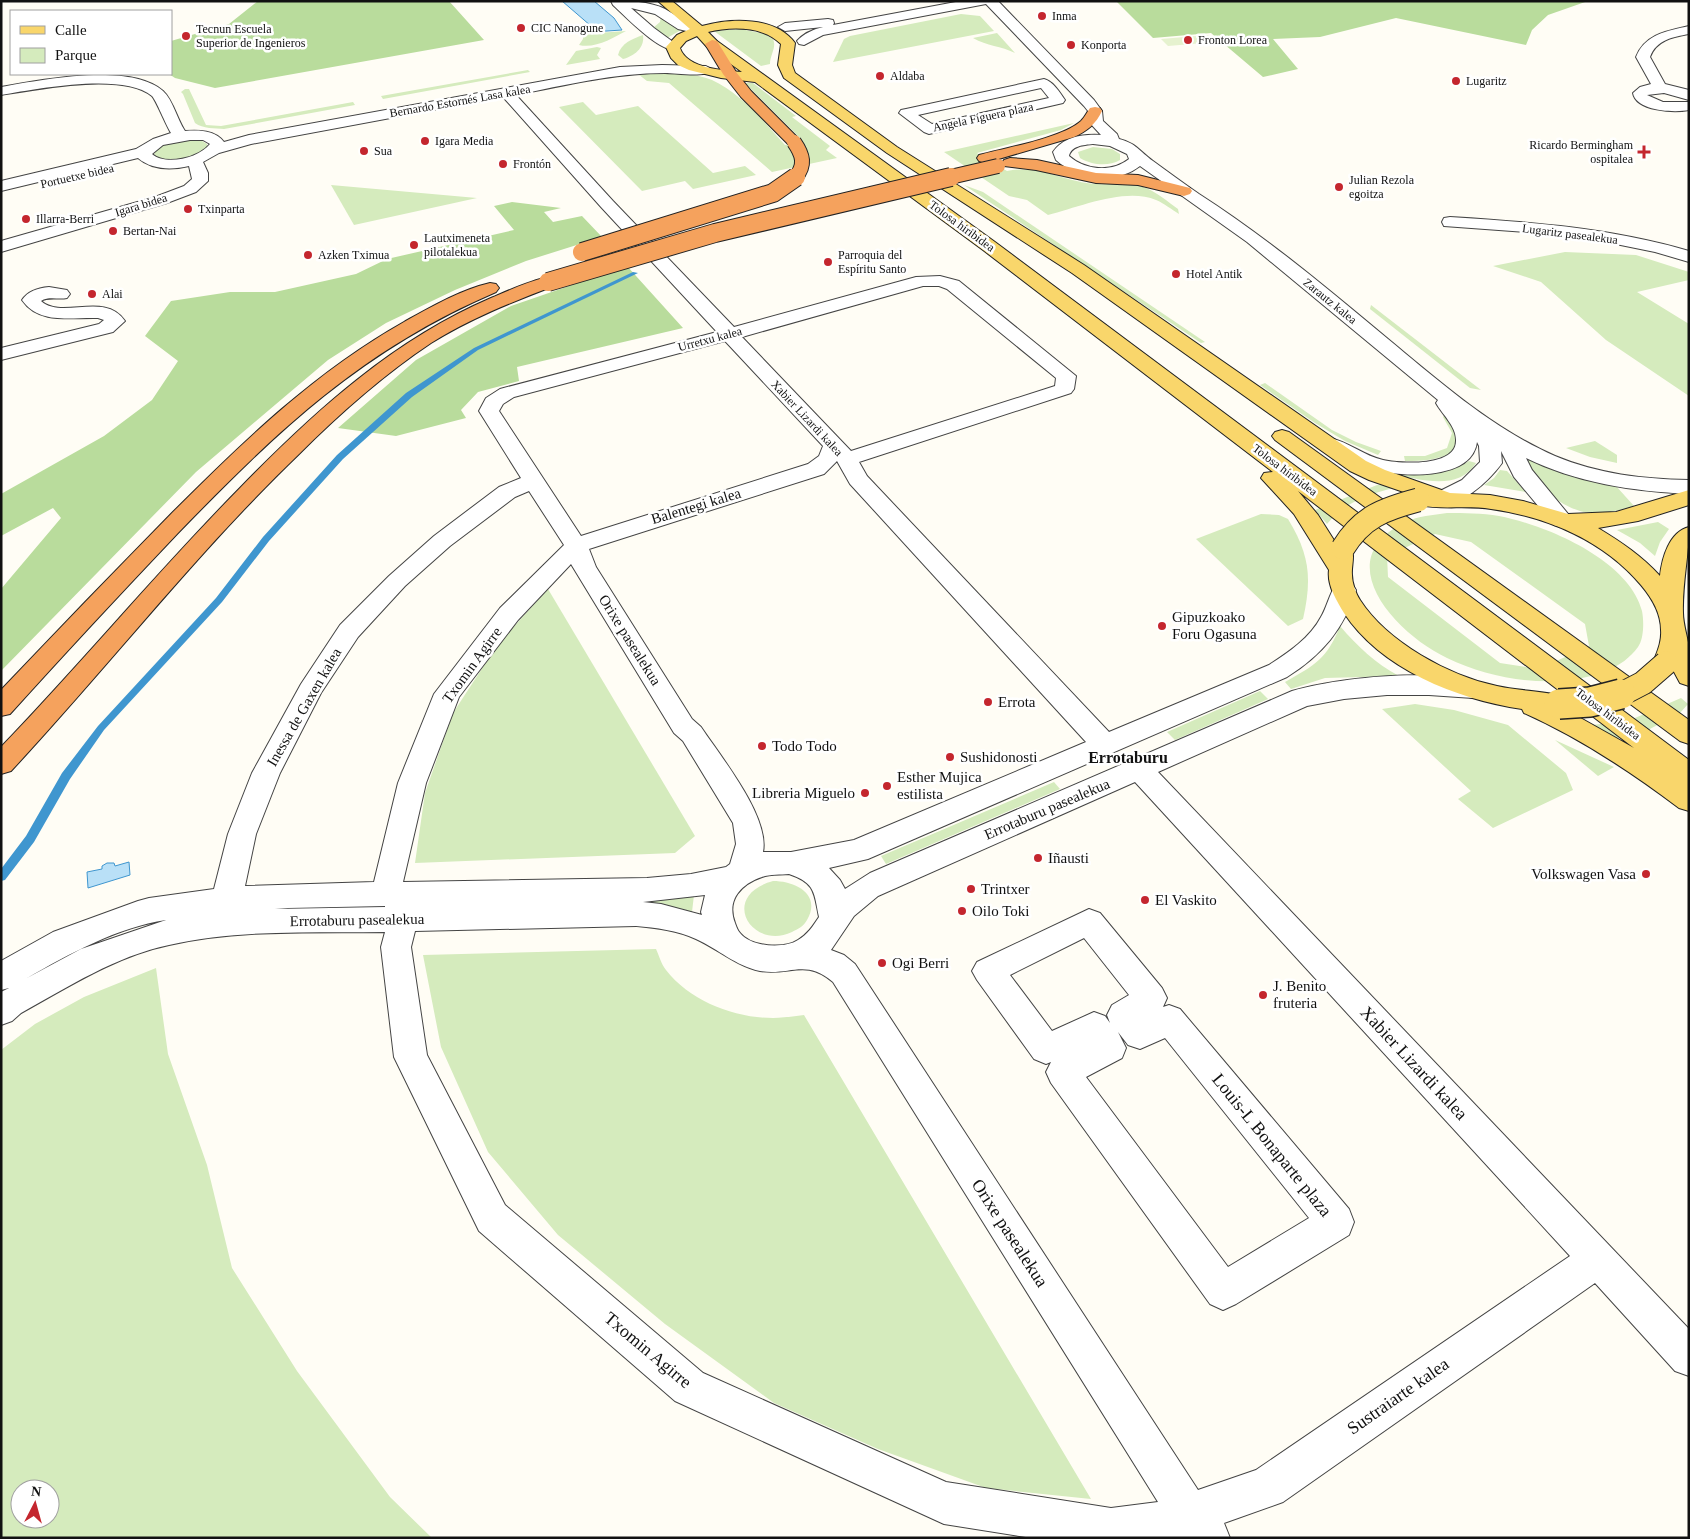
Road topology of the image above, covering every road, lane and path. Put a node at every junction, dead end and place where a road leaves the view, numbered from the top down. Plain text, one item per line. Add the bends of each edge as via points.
1 (616, 1) edge
2 (620, 1) edge
3 (664, 1) edge
4 (940, 1) edge
5 (991, 4) edge
6 (954, 6) junction
7 (707, 14) dead end
8 (785, 27) junction
9 (699, 30) junction
10 (1689, 30) edge
11 (649, 31) junction
12 (804, 41) junction
13 (712, 44) junction
14 (646, 46) dead end
15 (667, 53) junction
16 (637, 57) dead end
17 (786, 60) junction
18 (623, 62) junction
19 (706, 70) junction
20 (748, 70) junction
21 (729, 72) junction
22 (762, 79) junction
23 (1661, 89) junction
24 (1, 90) edge
25 (507, 92) junction
26 (1052, 92) junction
27 (746, 94) junction
28 (1689, 96) edge
29 (1089, 106) junction
30 (1689, 106) edge
31 (926, 119) dead end
32 (180, 136) junction
33 (212, 143) junction
34 (1073, 143) junction
35 (1118, 143) junction
36 (892, 150) junction
37 (149, 156) junction
38 (1137, 156) junction
39 (194, 160) junction
40 (998, 162) junction
41 (880, 168) junction
42 (1081, 169) junction
43 (1103, 172) junction
44 (1, 186) edge
45 (1184, 191) junction
46 (1, 193) edge
47 (1220, 214) junction
48 (1450, 222) dead end
49 (1, 248) edge
50 (570, 257) dead end
51 (1689, 257) edge
52 (546, 272) junction
53 (61, 294) dead end
54 (729, 334) junction
55 (1, 354) edge
56 (1435, 388) junction
57 (489, 411) joint
58 (1473, 416) junction
59 (1309, 433) junction
60 (1505, 438) junction
61 (846, 461) junction
62 (816, 469) junction
63 (534, 481) junction
64 (1689, 487) edge
65 (1689, 497) edge
66 (1444, 498) junction
67 (1562, 520) junction
68 (1689, 534) edge
69 (576, 546) junction
70 (1342, 569) junction
71 (1670, 614) junction
72 (1670, 651) junction
73 (1689, 677) edge
74 (1473, 689) junction
75 (1518, 700) junction
76 (1, 707) edge
77 (1689, 734) edge
78 (1105, 745) junction
79 (1, 764) edge
80 (1139, 769) junction
81 (1689, 775) edge
82 (1689, 800) edge
83 (791, 862) junction
84 (737, 874) junction
85 (227, 899) junction
86 (395, 907) junction
87 (834, 917) junction
88 (727, 940) junction
89 (793, 956) junction
90 (988, 971) joint
91 (1, 977) edge
92 (1, 1011) edge
93 (1597, 1259) junction
94 (1689, 1357) edge
95 (1200, 1527) edge

1 - 11 street, Tolosa hiribidea
2 - 9 street, Tolosa hiribidea via 659,11 683,26
3 - 9 main road, Tolosa hiribidea
4 - 8 street via 823,24
5 - 6 street
5 - 6 street
5 - 29 street
6 - 12 street via 819,32
7 - 8 main road
8 - 12 main road
9 - 13 main road, Tolosa hiribidea
9 - 15 main road, Tolosa hiribidea via 680,38
9 - 17 main road, Tolosa hiribidea via 738,26 774,32 788,43
10 - 23 street via 1671,34 1645,48 1643,57
11 - 14 street
11 - 15 street, Tolosa hiribidea
12 - 17 main road
13 - 20 main road, Tolosa hiribidea
13 - 21 highway
15 - 18 street, Bernardo Estornés Lasa kalea
15 - 19 main road, Tolosa hiribidea via 682,63
16 - 18 street
17 - 20 main road via 771,67
17 - 36 main road, Tolosa hiribidea via 789,75
18 - 33 street, Bernardo Estornés Lasa kalea via 244,133
19 - 21 main road, Tolosa hiribidea
19 - 25 street, Bernardo Estornés Lasa kalea via 628,70
19 - 27 highway
20 - 21 main road
20 - 22 main road, Tolosa hiribidea
21 - 22 main road, Tolosa hiribidea
21 - 27 highway
22 - 41 main road, Tolosa hiribidea
23 - 28 street
23 - 30 street via 1642,91 1640,96 1658,105
24 - 32 street via 82,80 140,85 159,95
25 - 33 street, Bernardo Estornés Lasa kalea via 249,140
25 - 54 street, Xabier Lizardi kalea
26 - 26 street, Angela Figuera plaza via 1044,83 906,113 929,129 1058,100
26 - 29 street, Angela Figuera plaza
26 - 31 street, Angela Figuera plaza
27 - 50 highway, bridge via 801,151 804,160 794,180 773,193
29 - 34 street via 1092,130
29 - 35 street
29 - 40 highway via 1088,122 1077,131
29 - 47 street via 1098,105 1115,132 1146,150 1165,171 1205,197
32 - 33 street
32 - 37 street via 158,142
33 - 39 street
34 - 35 street via 1098,140
34 - 40 highway via 1038,148
34 - 42 street via 1061,152 1061,157
35 - 38 street, Zarautz kalea
36 - 59 main road, Tolosa hiribidea via 1078,269
36 - 77 main road, Tolosa hiribidea via 946,196 1117,315
37 - 39 street via 172,164
37 - 44 street, Portuetxe bidea
37 - 46 street, Portuetxe bidea via 126,165
38 - 43 street via 1137,161 1125,169
38 - 45 street, Zarautz kalea
39 - 49 street, Igara bidea via 200,181 190,189
40 - 42 highway via 1037,162
40 - 45 highway via 1038,165 1096,178 1138,180
40 - 52 highway, bridge via 597,266
41 - 70 main road, Tolosa hiribidea via 949,230 1035,298 1274,479 1300,505
41 - 81 main road, Tolosa hiribidea via 997,252
42 - 43 street, Zarautz kalea
43 - 45 street, Zarautz kalea via 1152,179
45 - 47 street, Zarautz kalea
47 - 56 street, Zarautz kalea
48 - 51 street, Lugaritz pasealekua via 1598,236 1644,244
52 - 76 highway via 453,302 383,341 331,378 258,440
52 - 79 highway via 425,339 351,394 272,466
53 - 55 street via 37,294 31,300 39,309 107,314 116,321 106,328
54 - 57 street, Urretxu kalea via 507,393 490,404
54 - 61 street, Xabier Lizardi kalea
54 - 61 street, Urretxu kalea via 922,281 940,281 953,285 1066,376 1064,389
56 - 58 street, Zarautz kalea
56 - 59 street via 1464,429 1467,441 1464,453 1445,465 1428,468 1382,466 1351,455
57 - 63 street, Orixe pasealekua
58 - 60 street, Zarautz kalea
58 - 66 street via 1490,446 1491,463 1470,485
59 - 66 main road, Tolosa hiribidea via 1358,466
60 - 64 street, Zarautz kalea via 1545,460 1600,478 1651,486
60 - 67 street via 1522,472
61 - 62 street via 831,457
61 - 62 street via 846,472
61 - 78 street, Xabier Lizardi kalea
62 - 69 street, Balentegi kalea
63 - 69 street, Orixe pasealekua
63 - 85 street, Inessa de Gaxen kalea via 507,492 442,541 397,581 349,631 310,690 266,773 242,834
65 - 67 main road via 1630,518
66 - 67 main road via 1507,504
66 - 70 main road, bridge via 1397,505 1362,522 1350,534
67 - 71 main road via 1604,542 1634,563 1664,598
68 - 71 main road via 1678,548 1671,568
69 - 84 street, Orixe pasealekua via 584,567 750,828 749,857
69 - 86 street, Txomin Agirre via 509,614 447,694 412,783 390,871
70 - 74 main road, Tolosa hiribidea via 1352,606 1364,622 1399,653 1430,671
70 - 78 street, Errotaburu pasealekua via 1333,621 1296,661 1271,675
71 - 72 main road via 1674,627
72 - 73 main road
72 - 75 main road, bridge via 1649,680 1626,693 1559,704
74 - 75 main road, Tolosa hiribidea
74 - 80 street, Errotaburu pasealekua via 1413,684 1328,692 1296,701
75 - 82 main road via 1568,722 1618,750
78 - 83 street, Errotaburu pasealekua via 858,851
80 - 87 street, Errotaburu pasealekua via 880,881 854,897
80 - 93 street, Xabier Lizardi kalea
83 - 84 street, Errotaburu pasealekua via 764,863
83 - 87 street, Errotaburu pasealekua via 814,871 829,887 834,896
84 - 86 street, Errotaburu pasealekua via 691,886
84 - 88 street via 722,888 717,901 719,929
85 - 86 street, Errotaburu pasealekua
85 - 91 street, Errotaburu pasealekua via 149,910 64,941
86 - 88 street, Errotaburu pasealekua via 661,916 685,922
86 - 92 street, Errotaburu pasealekua via 168,932 92,958
86 - 95 street, Txomin Agirre via 396,947 411,1057 492,1218 689,1387 944,1502 1111,1529 1167,1522
87 - 89 street, Errotaburu pasealekua via 820,941
88 - 89 street, Errotaburu pasealekua via 750,955 763,958
89 - 95 street, Orixe pasealekua via 822,959 844,973
90 - 90 street, Louis-L Bonaparte plaza via 1089,922 1151,998 1123,1015 1140,1035 1169,1019 1336,1222 1223,1291 1063,1072 1110,1048 1094,1026 1046,1049
93 - 94 street, Xabier Lizardi kalea
93 - 95 street, Sustraiarte kalea via 1268,1487

